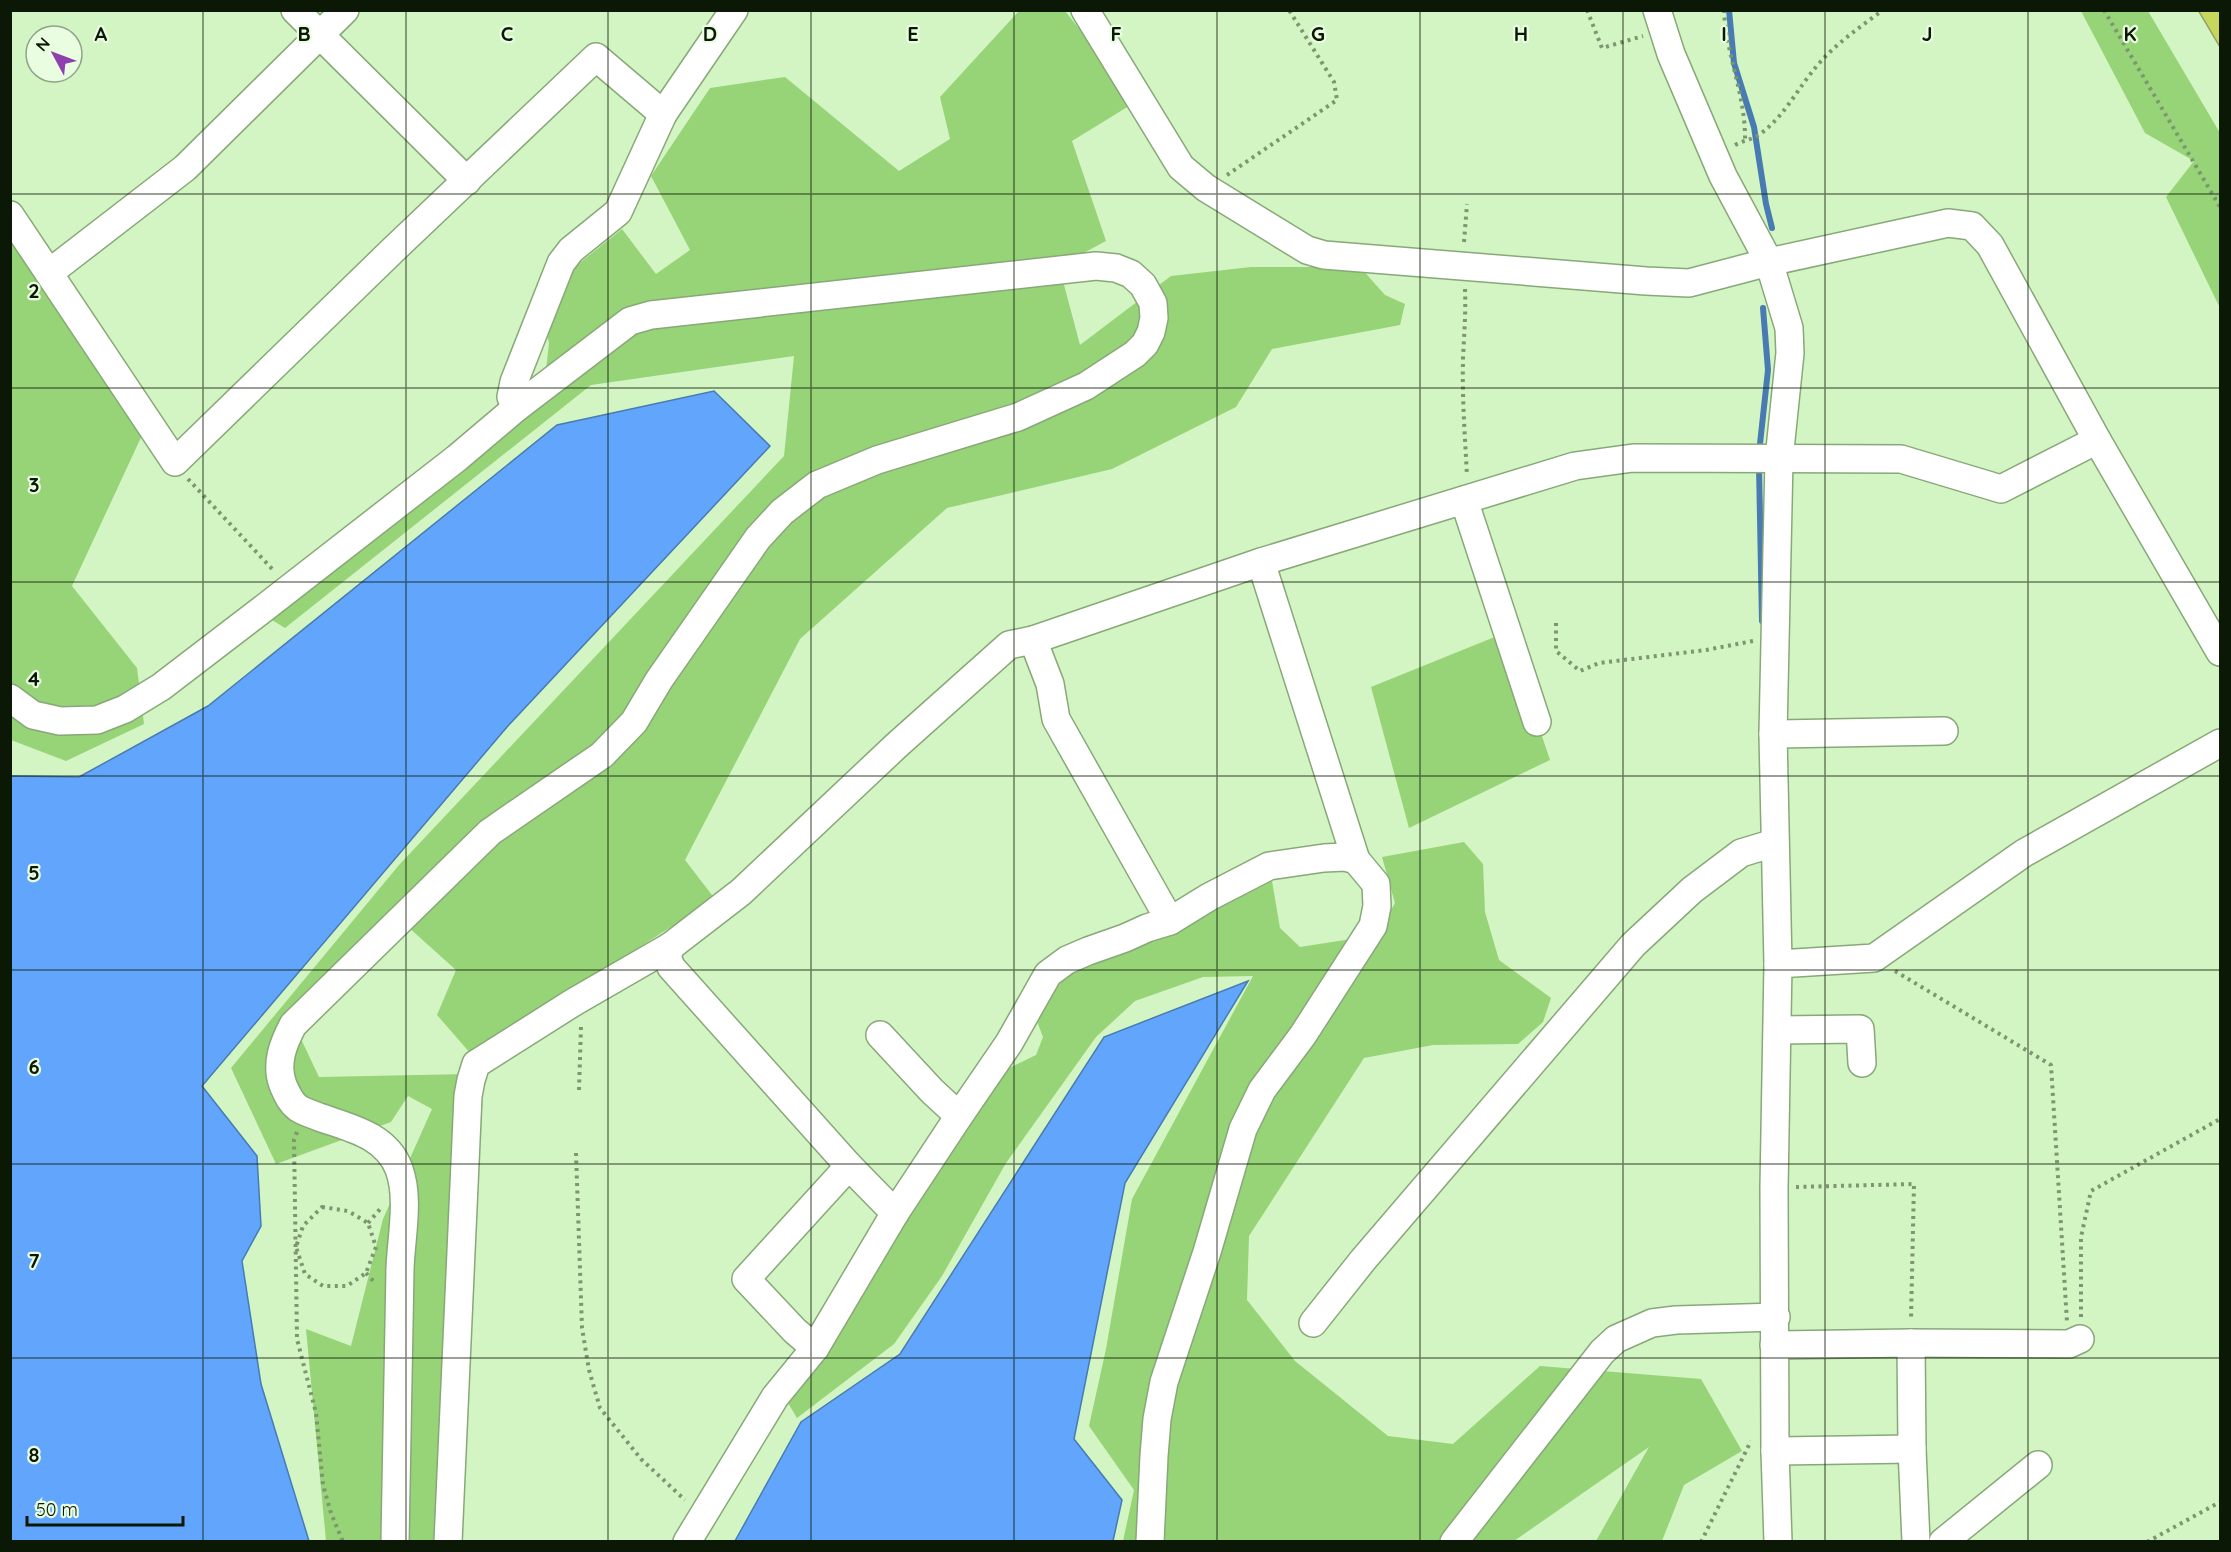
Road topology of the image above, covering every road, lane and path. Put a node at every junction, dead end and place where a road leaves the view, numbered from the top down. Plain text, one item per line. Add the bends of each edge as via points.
1 (295, 10) edge
2 (345, 10) edge
3 (734, 10) edge
4 (1085, 10) edge
5 (1289, 10) edge
6 (1587, 10) edge
7 (1724, 10) edge
8 (1883, 10) edge
9 (2104, 10) edge
10 (1660, 20) edge
11 (320, 36) junction
12 (663, 114) junction
13 (1744, 141) junction
14 (1717, 161) junction
15 (467, 181) junction
16 (1206, 188) junction
17 (1467, 204) dead end
18 (2220, 207) edge
19 (10, 215) edge
20 (1769, 262) junction
21 (1464, 268) junction
22 (49, 273) junction
23 (516, 408) junction
24 (2097, 440) junction
25 (1779, 459) junction
26 (175, 462) junction
27 (1469, 499) junction
28 (1261, 562) junction
29 (290, 588) junction
30 (1556, 623) dead end
31 (1774, 637) junction
32 (1033, 640) junction
33 (2220, 652) edge
34 (10, 698) edge
35 (1537, 722) dead end
36 (1944, 731) dead end
37 (1773, 734) junction
38 (2220, 742) edge
39 (1774, 843) junction
40 (1356, 860) junction
41 (1170, 921) junction
42 (671, 945) junction
43 (1874, 958) junction
44 (1778, 964) junction
45 (574, 1002) junction
46 (1778, 1030) junction
47 (880, 1035) dead end
48 (1862, 1063) dead end
49 (579, 1090) dead end
50 (959, 1116) junction
51 (2220, 1119) edge
52 (294, 1140) dead end
53 (576, 1153) dead end
54 (849, 1166) junction
55 (1774, 1188) junction
56 (895, 1214) junction
57 (296, 1247) junction
58 (1776, 1317) junction
59 (1313, 1323) dead end
60 (2075, 1341) junction
61 (1911, 1343) junction
62 (1774, 1345) junction
63 (815, 1348) junction
64 (1775, 1439) junction
65 (1912, 1449) junction
66 (2038, 1465) dead end
67 (2220, 1502) edge
68 (702, 1516) junction
69 (343, 1542) edge
70 (395, 1542) edge
71 (448, 1542) edge
72 (687, 1542) edge
73 (1150, 1542) edge
74 (1454, 1542) edge
75 (1701, 1542) edge
76 (1778, 1542) edge
77 (1916, 1542) edge
78 (1942, 1542) edge
79 (2148, 1542) edge

1 - 11 street
2 - 11 street
3 - 12 street
4 - 16 street via 1181,167
5 - 16 path via 1334,82 1338,100
6 - 10 path via 1602,48
7 - 13 path via 1745,121
8 - 13 path via 1845,38 1816,67 1763,133
9 - 18 path
10 - 14 street
11 - 15 street
11 - 22 street via 185,168
12 - 15 street via 596,57
12 - 23 street via 618,212 571,250 561,263 514,382 511,397
13 - 14 path
14 - 20 street
15 - 26 street
16 - 21 street via 1307,250 1324,255
17 - 21 path
19 - 22 street
20 - 21 street via 1689,283
20 - 24 street via 1948,222 1972,226 1990,245
20 - 25 street via 1789,328
21 - 27 path via 1464,415
22 - 26 street
23 - 29 street
23 - 70 street via 630,321 651,315 1096,266 1131,274 1153,303 1154,318 1145,344 1086,386 1018,417 877,460 817,485 782,512 758,538 634,722 602,755 490,832 293,1025 284,1042 279,1071 288,1097 305,1112 376,1139 391,1154 403,1183
24 - 25 street via 2001,489 1901,459
24 - 33 street
25 - 27 street via 1633,458 1575,466
25 - 31 street
26 - 29 path
27 - 28 street
27 - 35 street
28 - 32 street
28 - 40 street
29 - 34 street via 161,687 125,709 97,720 60,721 33,715
30 - 31 path via 1556,651 1580,671 1599,663
31 - 37 street
32 - 41 street via 1050,684 1056,719
32 - 42 street via 1009,645 741,892
36 - 37 street
37 - 39 street
38 - 43 street via 2024,853
39 - 44 street
39 - 59 street via 1741,854 1692,890 1633,945
40 - 41 street via 1324,858 1269,866
40 - 73 street via 1376,884 1373,926 1263,1090 1243,1129 1164,1382 1157,1419
41 - 50 street via 1067,960 1048,974 1009,1043
42 - 45 street
42 - 54 street via 667,956 671,967
43 - 44 street
43 - 60 path via 2051,1065
44 - 46 street
45 - 49 path via 580,1017
45 - 71 street via 482,1059 471,1080
46 - 48 street via 1860,1029
46 - 55 street
47 - 50 street
50 - 56 street
51 - 60 path via 2091,1191 2081,1237
52 - 57 path
53 - 68 path via 582,1328 600,1408 641,1459
54 - 56 street
54 - 63 street via 746,1279
55 - 58 street
55 - 61 path via 1914,1184
56 - 63 street
57 - 57 path via 305,1274 323,1286 347,1286 366,1273 376,1246 368,1223 348,1211 322,1207 303,1226
57 - 69 path via 297,1339 316,1413 323,1485
58 - 62 street
58 - 74 street via 1652,1323 1616,1339
60 - 61 street
61 - 62 street
61 - 65 street
62 - 64 street
63 - 68 street via 775,1397
64 - 65 street
64 - 75 path via 1754,1435
64 - 76 street
65 - 77 street
66 - 78 street
67 - 79 path
68 - 72 street

